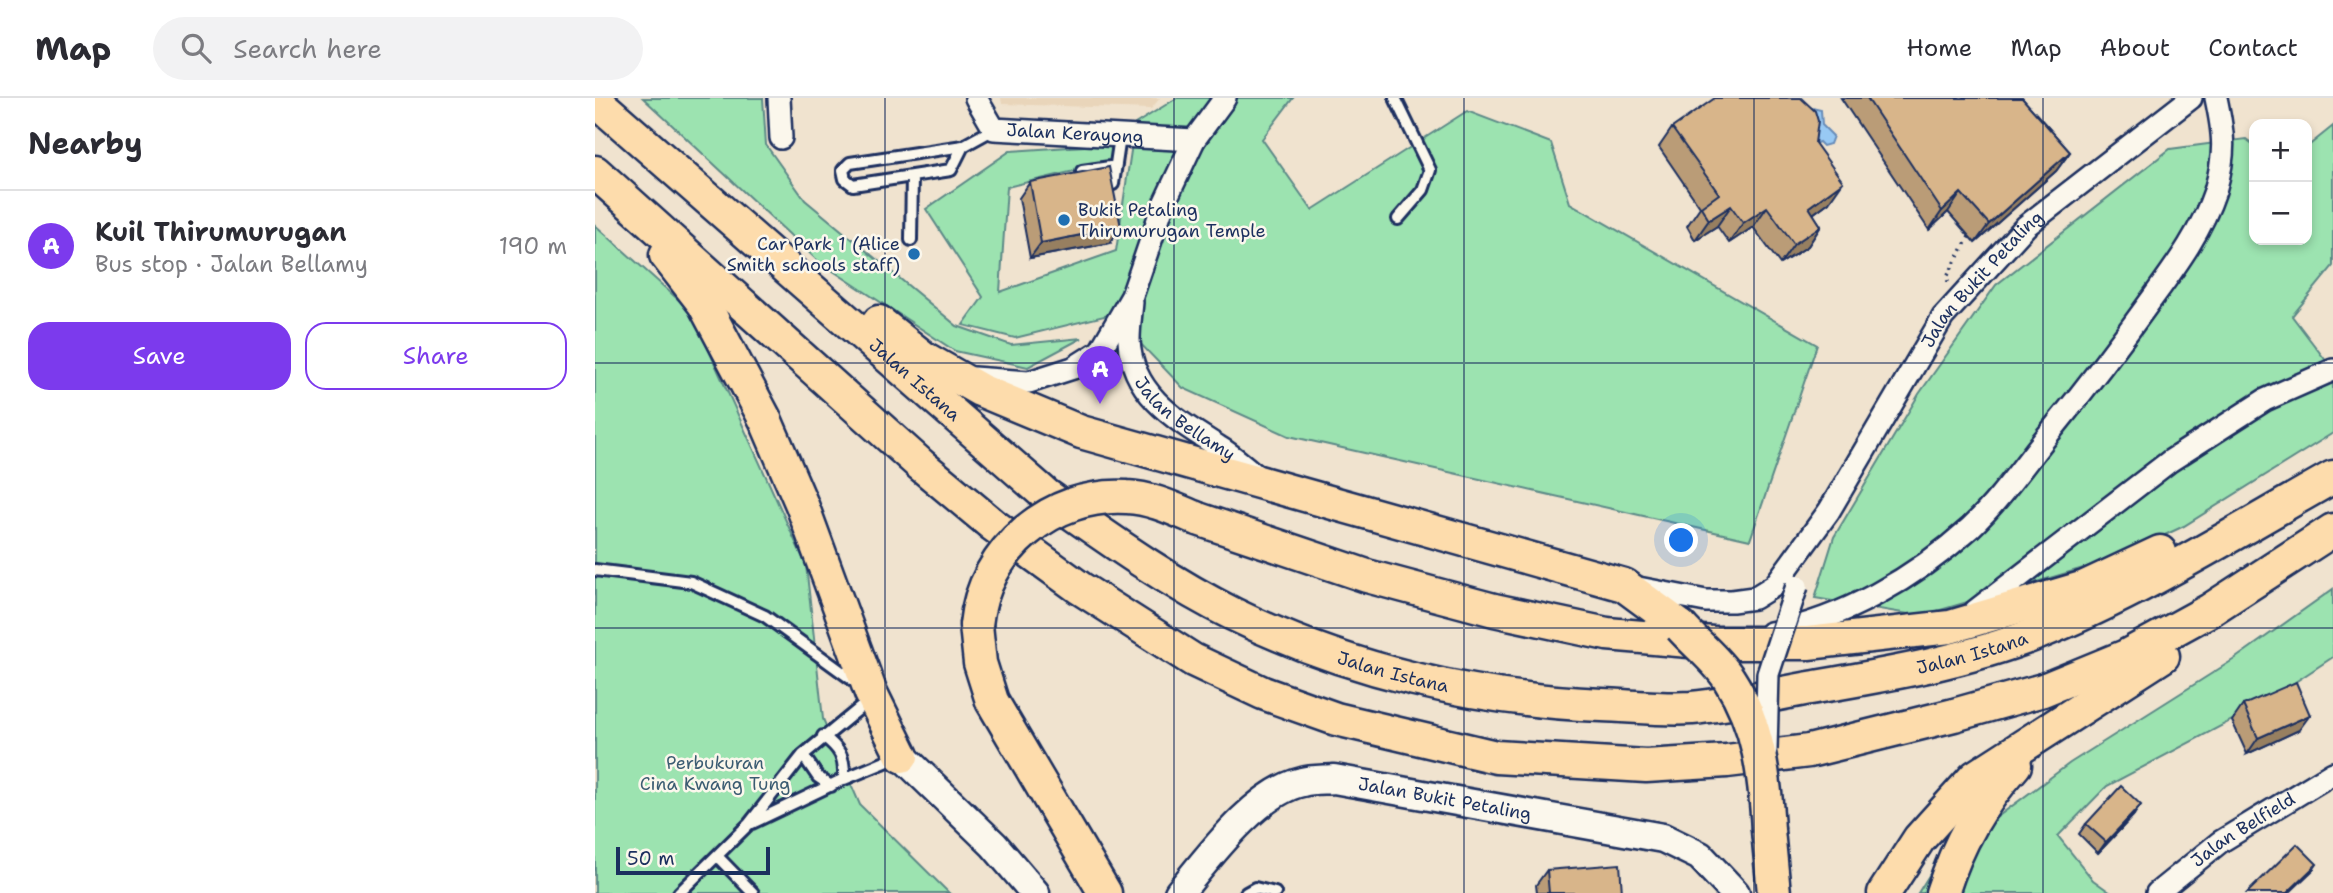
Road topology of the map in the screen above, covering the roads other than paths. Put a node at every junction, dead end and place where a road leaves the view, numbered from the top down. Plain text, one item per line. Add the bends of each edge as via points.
1 (779, 98) edge
2 (976, 98) edge
3 (1225, 98) edge
4 (1395, 98) edge
5 (2191, 98) edge
6 (2215, 98) edge
7 (595, 100) edge
8 (994, 129) junction
9 (1120, 137) junction
10 (781, 138) dead end
11 (1194, 140) junction
12 (963, 146) junction
13 (1116, 166) junction
14 (1082, 171) edge
15 (682, 174) junction
16 (912, 176) junction
17 (603, 179) edge
18 (1113, 184) edge
19 (1398, 219) dead end
20 (911, 240) dead end
21 (1132, 296) junction
22 (2333, 370) edge
23 (952, 374) junction
24 (2333, 476) edge
25 (1264, 482) junction
26 (1829, 511) junction
27 (2321, 538) edge
28 (595, 570) edge
29 (1624, 585) junction
30 (1950, 627) junction
31 (1713, 643) junction
32 (872, 695) junction
33 (2045, 733) junction
34 (823, 736) junction
35 (803, 755) junction
36 (902, 755) junction
37 (2333, 773) edge
38 (844, 779) junction
39 (1765, 782) junction
40 (831, 786) junction
41 (749, 824) junction
42 (717, 856) junction
43 (679, 893) edge
44 (753, 893) edge
45 (1035, 893) edge
46 (1105, 893) edge
47 (1179, 893) edge
48 (1246, 893) edge
49 (1275, 893) edge
50 (1735, 893) edge
51 (1774, 893) edge
52 (1884, 893) edge
53 (1942, 893) edge
54 (2157, 893) edge

1 - 10 street
2 - 8 street, Jalan Kerayong
3 - 11 street, Jalan Bellamy
4 - 19 lane via 1430,170 1423,190
5 - 26 street, Jalan Bukit Petaling via 2027,226 1950,309
6 - 31 street via 2225,141 2215,192 2191,245 2109,360 1971,527 1868,598 1796,628
7 - 15 main road, Jalan Istana
8 - 9 street, Jalan Kerayong
8 - 12 lane
9 - 11 street, Jalan Kerayong
9 - 13 lane
11 - 21 street, Jalan Bellamy via 1162,208
12 - 16 lane via 951,170
12 - 16 lane via 850,163 843,170 853,185
13 - 14 lane
13 - 18 lane
15 - 23 main road
15 - 24 main road, Jalan Istana via 1045,495 1115,543 1230,613 1299,644 1458,688 1543,702 1691,708 1966,657 2110,602
16 - 20 lane
17 - 27 main road via 921,465 1080,588 1193,660 1263,693 1336,719 1496,757 1646,766 1727,761 1809,751 1954,715 2043,690 2126,656 2210,610
17 - 32 main road via 704,303 738,365 802,505
21 - 23 street, Jalan Bellamy via 1100,351 1073,368 1030,382
21 - 25 street, Jalan Bellamy via 1129,342 1148,393 1165,412 1222,448
22 - 30 street via 2265,400 2180,453 1991,601
23 - 25 main road via 1081,432
24 - 30 main road via 2085,587
25 - 29 main road
26 - 29 street, Jalan Bukit Petaling via 1775,584 1754,598 1706,601
26 - 39 street, Jalan Bukit Petaling, bridge via 1767,674
27 - 33 main road via 2196,634
28 - 32 lane via 691,582 765,615
29 - 39 main road, bridge via 1681,627 1728,677 1751,717
30 - 31 main road via 1808,643
31 - 46 main road, bridge via 1607,634 1494,610 1367,576 1129,497 1101,497 1051,512 999,561 978,604 980,663 992,701
32 - 34 lane
32 - 36 main road
33 - 52 main road via 1975,777 1919,839
33 - 53 main road via 1990,793 1968,827
34 - 35 lane
34 - 38 lane via 839,748
35 - 40 lane via 818,777
35 - 41 lane
36 - 38 lane
36 - 45 main road via 994,845
37 - 54 street, Jalan Belfield via 2220,842
38 - 40 lane
39 - 51 main road, bridge
40 - 41 lane
41 - 42 lane
42 - 43 lane
42 - 44 lane
47 - 50 main road, Jalan Bukit Petaling via 1269,796 1300,782 1334,779 1663,838 1700,856
48 - 49 lane via 1255,888

